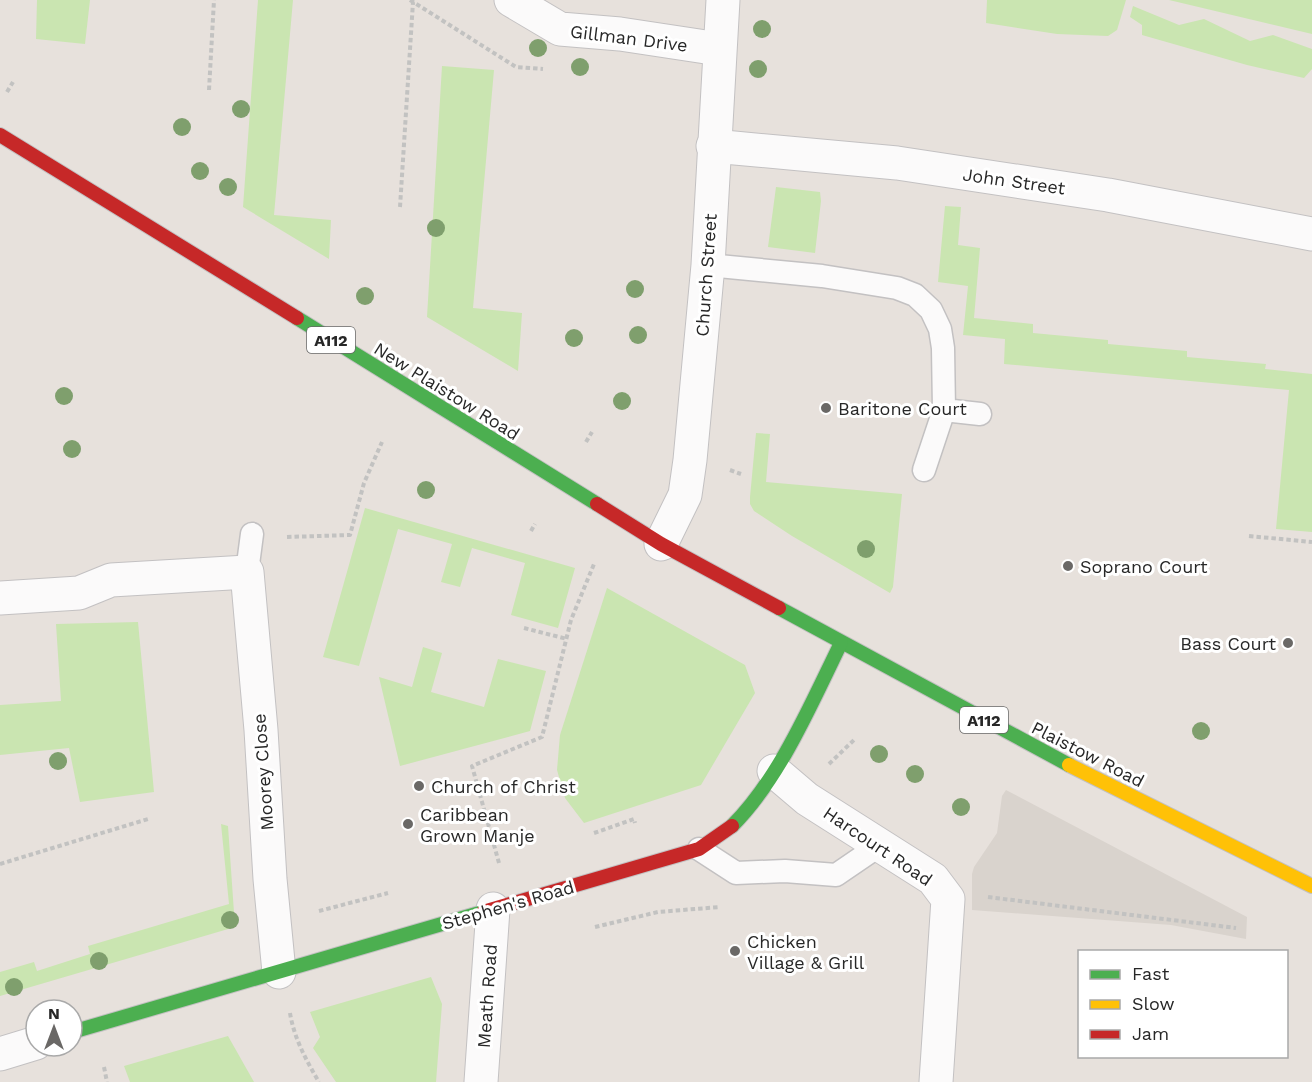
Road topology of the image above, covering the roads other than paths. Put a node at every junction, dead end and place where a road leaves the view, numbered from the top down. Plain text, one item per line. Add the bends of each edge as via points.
1 (511, 0) edge
2 (723, 0) edge
3 (719, 50) junction
4 (0, 135) edge
5 (713, 147) junction
6 (1312, 234) edge
7 (708, 265) junction
8 (944, 410) junction
9 (980, 414) dead end
10 (924, 470) dead end
11 (251, 536) road end
12 (661, 544) junction
13 (247, 572) junction
14 (0, 598) edge
15 (841, 643) junction
16 (774, 771) junction
17 (880, 845) junction
18 (699, 849) junction
19 (1312, 886) edge
20 (493, 909) junction
21 (279, 972) junction
22 (84, 1029) edge
23 (24, 1046) edge
24 (0, 1053) edge
25 (481, 1082) edge
26 (936, 1082) edge

1 - 3 street, Gillman Drive via 560,29
2 - 3 street, Church Street
3 - 5 street, Church Street
4 - 12 main road, New Plaistow Road / A112
5 - 6 street, John Street via 897,163 1108,195
5 - 7 street, Church Street
7 - 8 lane via 822,276 897,288 915,295 931,310 940,328 944,348
7 - 12 street, Church Street via 685,495
8 - 9 lane
8 - 10 lane
11 - 13 lane, Moorey Close
12 - 15 main road, Plaistow Road / A112
13 - 14 street via 111,580 79,593
13 - 21 street, Moorey Close
15 - 16 main road, Stephen's Road
15 - 19 main road, Plaistow Road / A112 via 1064,764
16 - 17 street, Harcourt Road via 807,799
16 - 18 main road, Stephen's Road via 745,813
17 - 18 lane via 836,875 736,873
17 - 26 street, Harcourt Road via 933,879 948,899
18 - 20 main road, Stephen's Road
20 - 21 main road, Stephen's Road
20 - 25 street, Meath Road
21 - 22 main road, Stephen's Road
23 - 24 street

